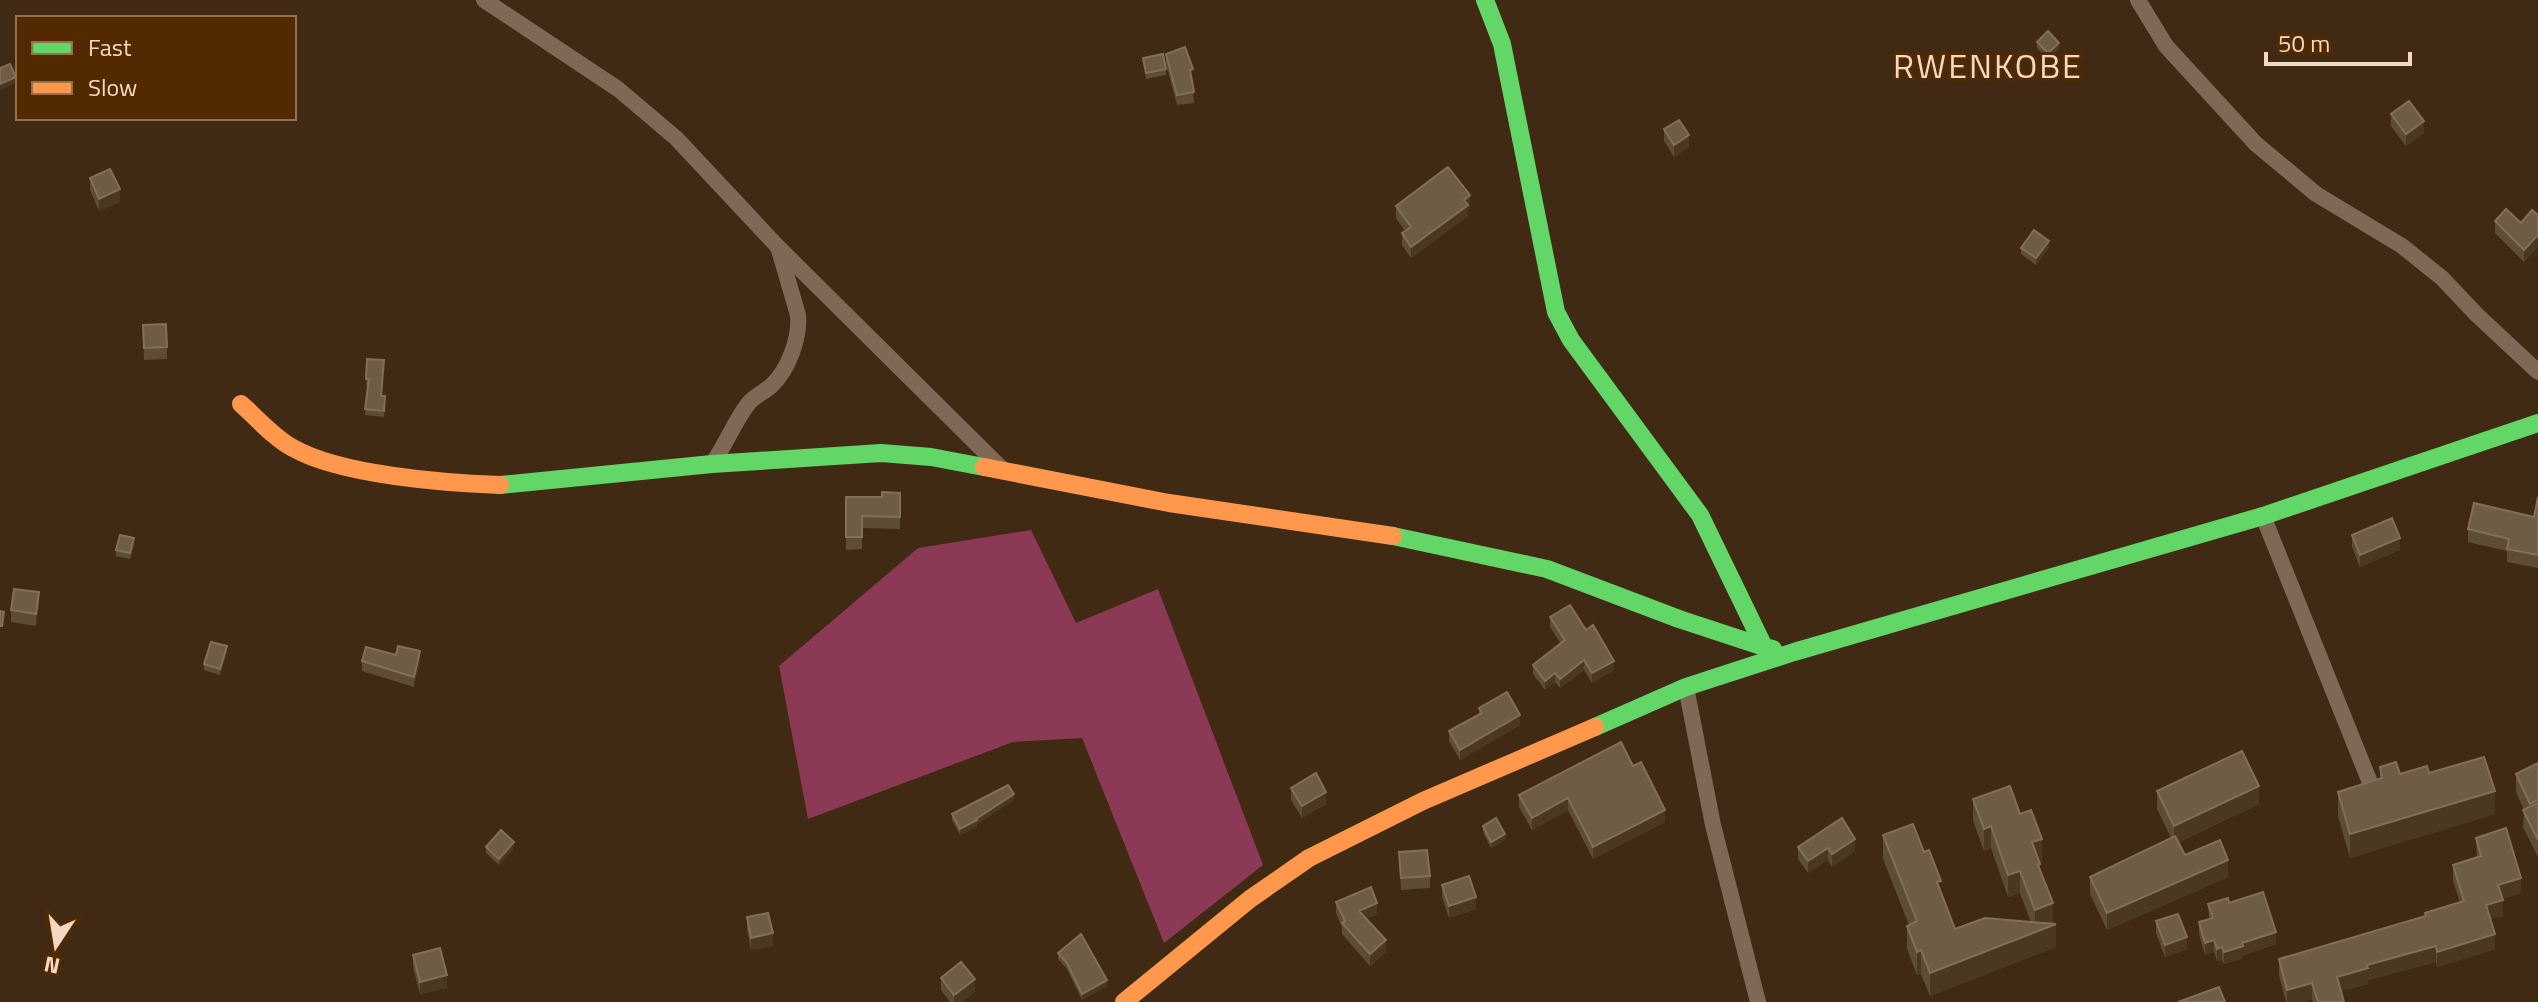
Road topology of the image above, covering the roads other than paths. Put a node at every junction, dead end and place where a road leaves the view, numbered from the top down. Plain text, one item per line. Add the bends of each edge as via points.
1 (484, 0) edge
2 (1485, 0) edge
3 (2138, 0) edge
4 (779, 248) junction
5 (2538, 372) edge
6 (241, 404) dead end
7 (2538, 423) edge
8 (712, 464) junction
9 (1002, 469) junction
10 (2263, 516) junction
11 (1764, 647) junction
12 (1794, 652) junction
13 (1686, 687) junction
14 (2371, 785) edge
15 (1124, 1002) edge
16 (1758, 1002) edge

1 - 4 street via 618,89 676,138
2 - 11 street via 1502,44 1556,312 1700,515
3 - 5 street via 2166,46 2256,144 2316,194 2402,246 2442,278
4 - 8 street via 798,315 794,346 782,373 750,401
4 - 9 street
6 - 8 street via 290,447 313,458 392,475 499,485
7 - 10 street
8 - 9 street via 904,453
9 - 11 street via 1169,503 1417,539 1533,566
10 - 12 street
10 - 14 street
11 - 12 street
12 - 13 street
13 - 15 street via 1423,801 1309,858
13 - 16 street via 1713,825

